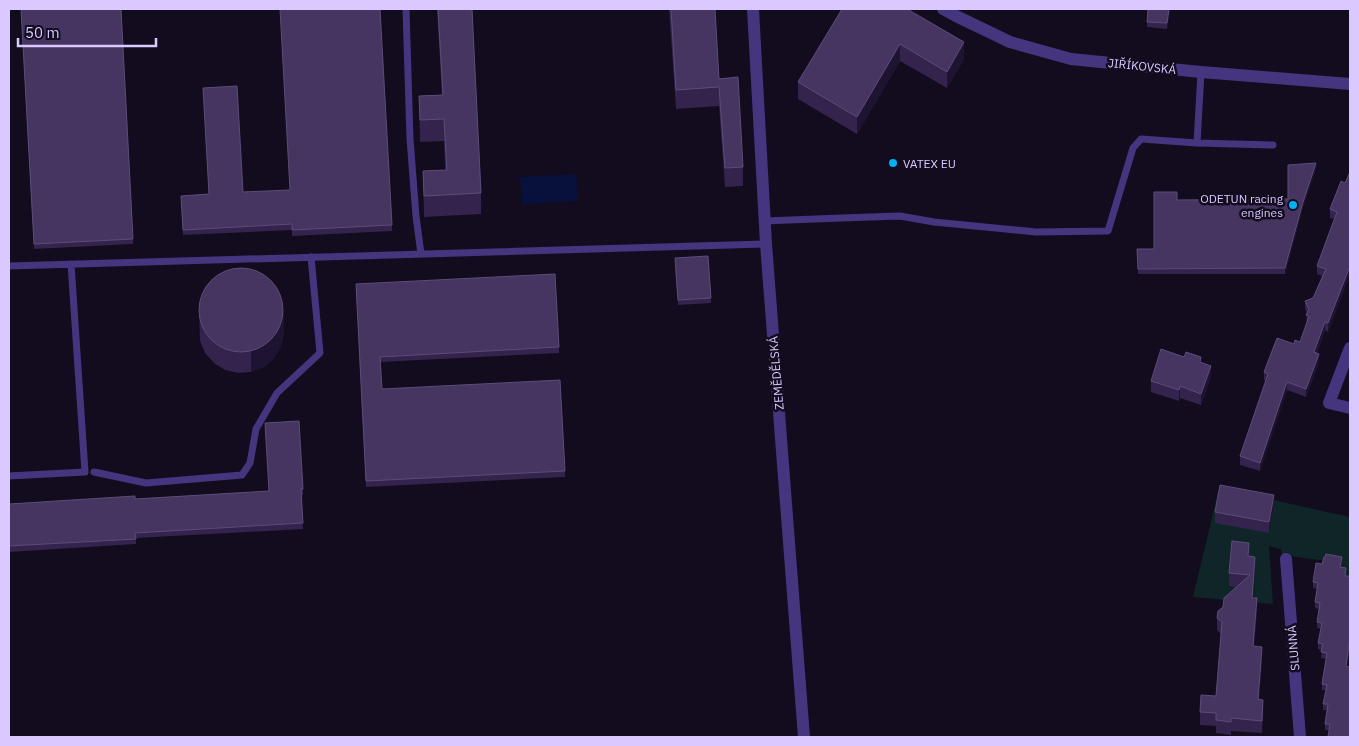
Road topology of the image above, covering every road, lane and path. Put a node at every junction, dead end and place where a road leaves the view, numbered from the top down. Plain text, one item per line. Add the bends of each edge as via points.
1 (406, 9) edge
2 (753, 9) edge
3 (943, 9) edge
4 (1201, 72) junction
5 (1350, 84) edge
6 (1197, 144) junction
7 (1273, 145) dead end
8 (764, 221) junction
9 (766, 244) junction
10 (422, 254) junction
11 (311, 257) junction
12 (71, 264) junction
13 (9, 266) edge
14 (1350, 348) edge
15 (1350, 408) edge
16 (94, 472) dead end
17 (9, 476) edge
18 (1286, 559) dead end
19 (804, 737) edge
20 (1300, 737) edge

1 - 10 lane via 410,139
2 - 8 street, ZEMĚDĚLSKÁ
3 - 4 street, JIŘÍKOVSKÁ via 1010,42 1071,59
4 - 5 street, JIŘÍKOVSKÁ
4 - 6 lane
6 - 7 lane
6 - 8 lane via 1141,139 1133,148 1108,231 1036,232 900,216
8 - 9 street, ZEMĚDĚLSKÁ
9 - 10 lane
9 - 19 street, ZEMĚDĚLSKÁ
10 - 11 lane
11 - 12 lane
11 - 16 lane via 320,353 277,394 256,429 250,463 242,475 146,483
12 - 13 lane
12 - 17 lane via 85,472
14 - 15 street via 1329,403
18 - 20 street, SLUNNÁ

